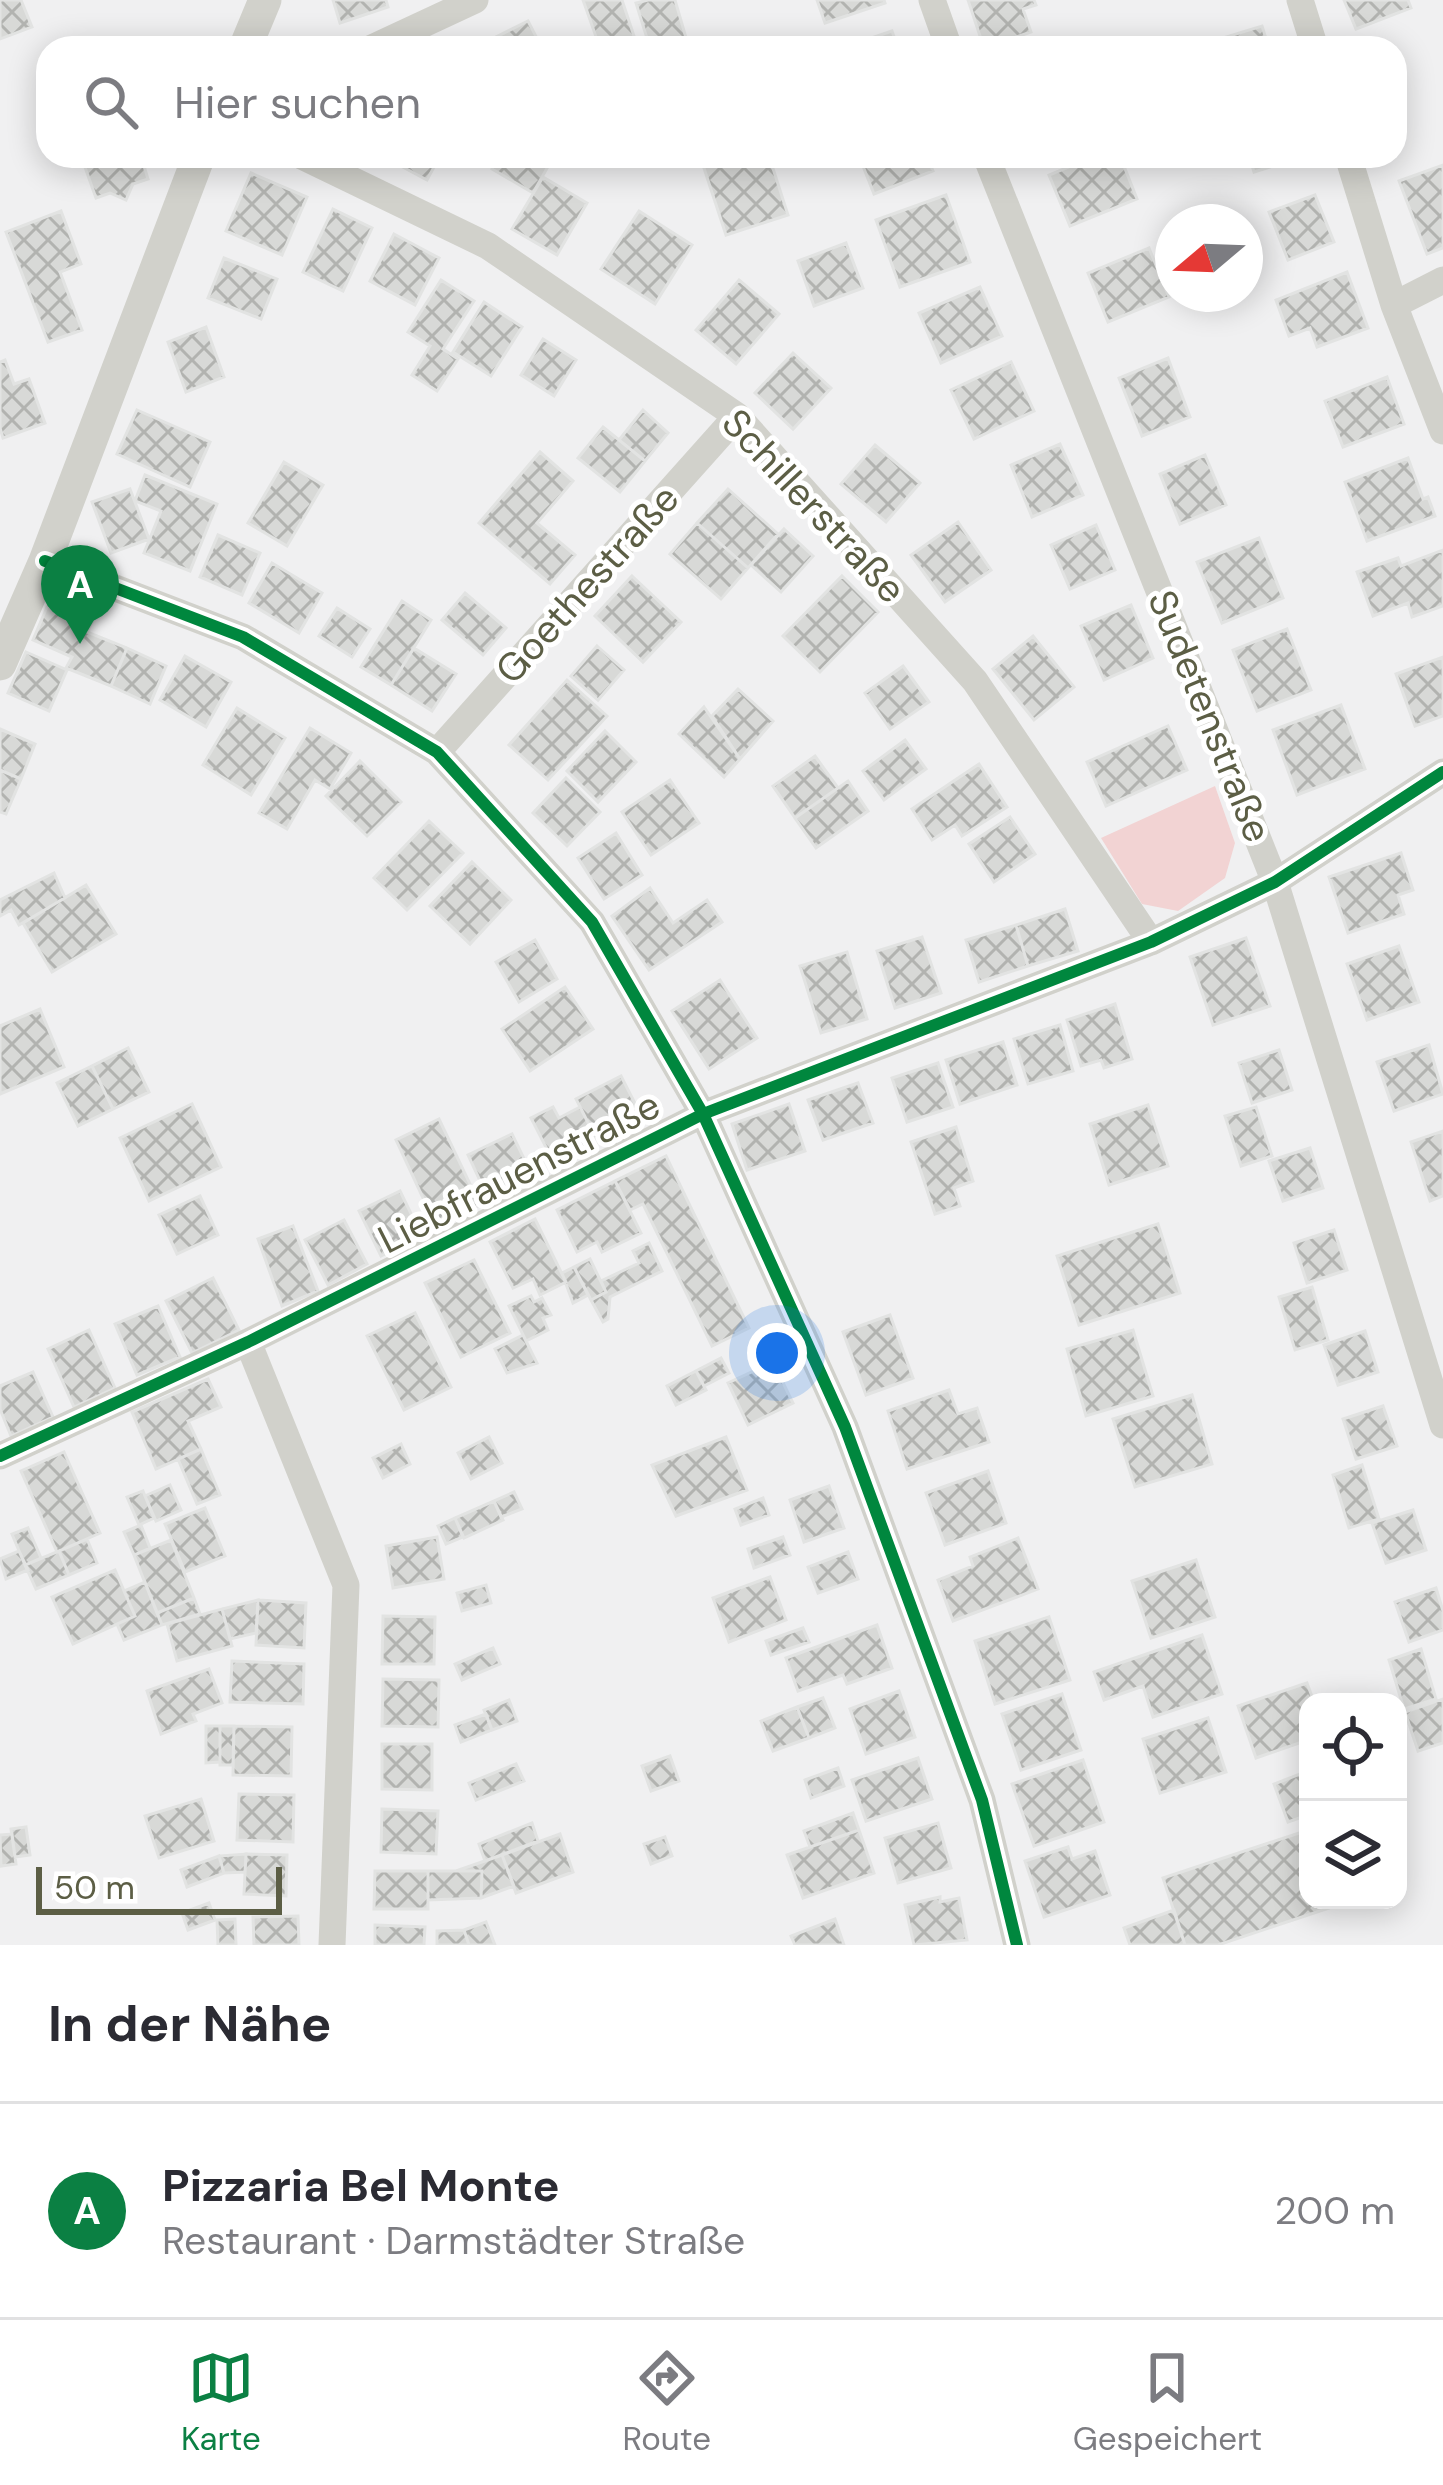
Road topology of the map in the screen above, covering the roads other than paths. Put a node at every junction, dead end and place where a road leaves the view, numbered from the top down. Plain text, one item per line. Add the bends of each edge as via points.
1 (265, 0) edge
2 (475, 0) edge
3 (932, 0) edge
4 (1300, 0) edge
5 (250, 36) edge
6 (398, 36) edge
7 (945, 36) edge
8 (1311, 36) edge
9 (195, 168) edge
10 (327, 168) edge
11 (991, 168) edge
12 (1352, 168) edge
13 (1443, 280) edge
14 (1394, 304) junction
15 (737, 416) junction
16 (1443, 431) edge
17 (45, 561) junction
18 (0, 664) edge
19 (437, 752) junction
20 (1443, 772) edge
21 (1275, 882) junction
22 (1151, 942) junction
23 (703, 1114) junction
24 (248, 1342) junction
25 (1443, 1425) edge
26 (0, 1456) edge
27 (332, 1945) edge
28 (1017, 1945) edge

1 - 5 street
2 - 6 street
3 - 7 street
4 - 8 street
9 - 17 street
10 - 15 street, Schillerstraße via 488,246
11 - 21 street, Sudetenstraße
12 - 14 street
13 - 14 street
14 - 16 street
15 - 19 street, Goethestraße
15 - 22 street, Schillerstraße via 976,681
17 - 18 street
17 - 19 street via 243,637
19 - 23 street via 592,922
20 - 21 street, Liebfrauenstraße
21 - 22 street, Liebfrauenstraße
21 - 25 street, Sudetenstraße
22 - 23 street, Liebfrauenstraße
23 - 24 street, Liebfrauenstraße
23 - 28 street via 845,1427 982,1800
24 - 26 street, Liebfrauenstraße
24 - 27 street via 346,1586

